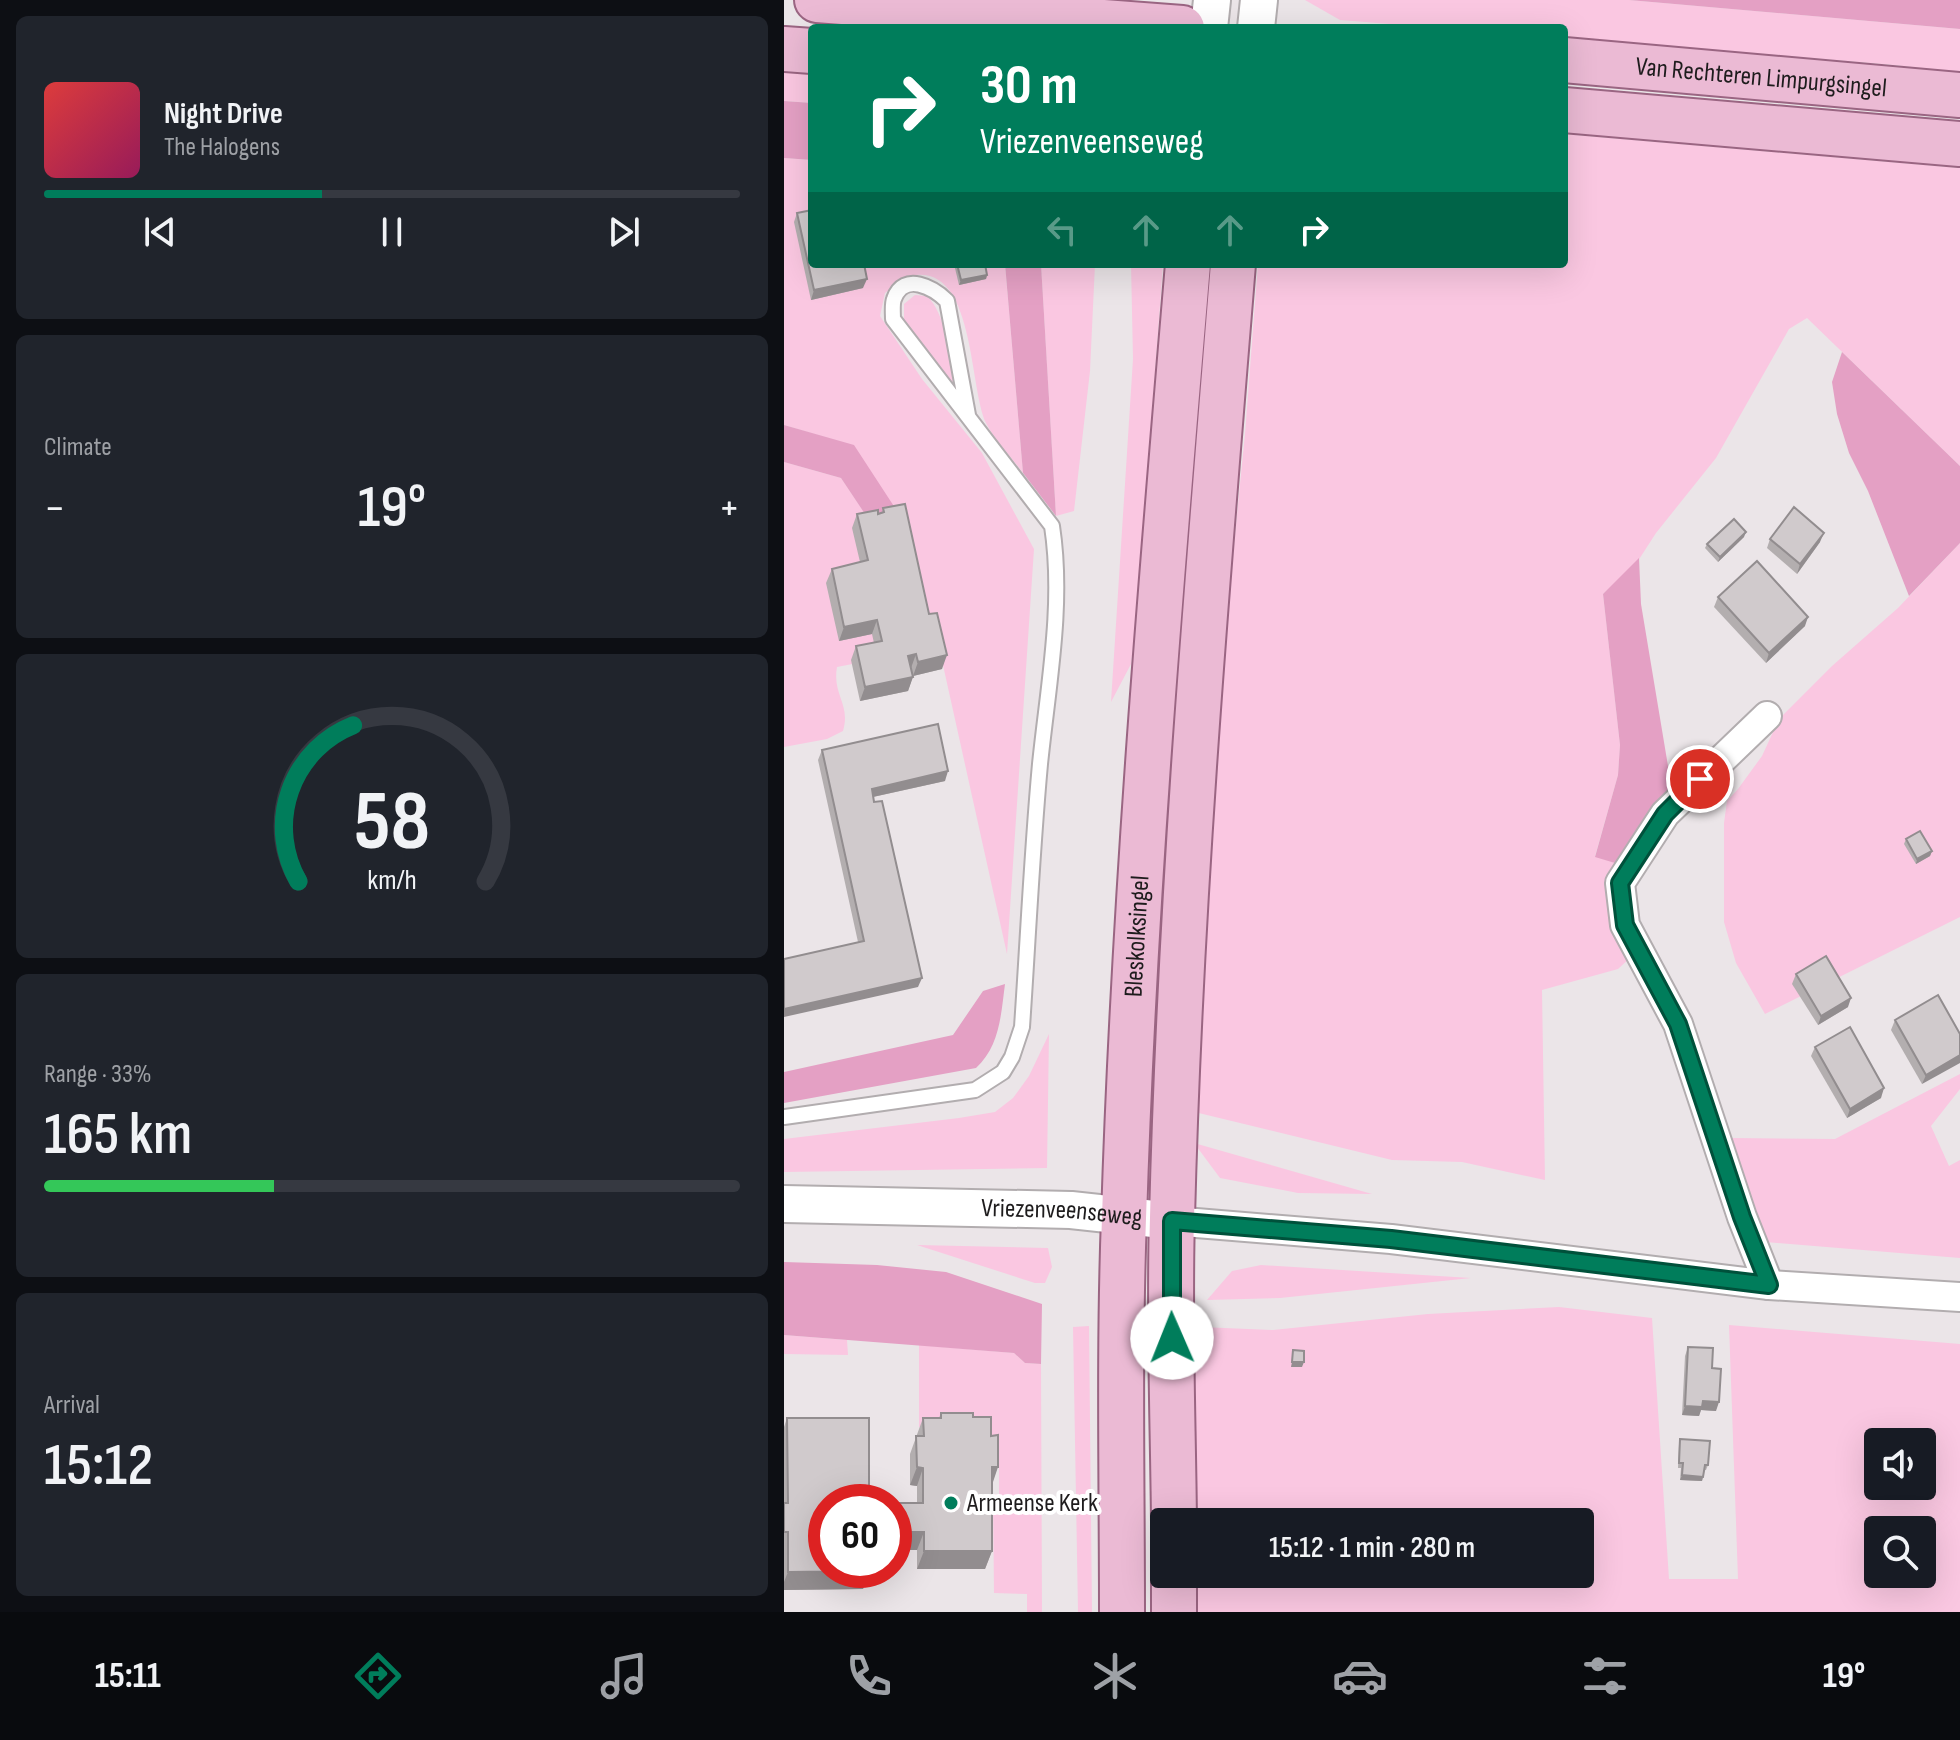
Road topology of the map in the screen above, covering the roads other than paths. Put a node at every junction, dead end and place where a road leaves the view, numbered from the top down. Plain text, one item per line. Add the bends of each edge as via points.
1 (817, 0) edge
2 (1212, 0) edge
3 (1259, 0) edge
4 (1130, 24) edge
5 (1209, 24) edge
6 (1256, 24) edge
7 (784, 49) edge
8 (808, 51) edge
9 (1568, 60) edge
10 (1960, 95) edge
11 (1568, 110) edge
12 (1960, 144) edge
13 (1188, 268) edge
14 (1233, 268) edge
15 (968, 415) junction
16 (1767, 716) dead end
17 (784, 1117) edge
18 (784, 1204) edge
19 (1124, 1216) junction
20 (1172, 1221) junction
21 (1769, 1285) junction
22 (1960, 1297) edge
23 (1174, 1508) edge
24 (1174, 1588) edge
25 (1122, 1612) edge
26 (1174, 1612) edge

1 - 4 main road
2 - 5 street
3 - 6 street
7 - 8 main road
9 - 10 main road, Van Rechteren Limpurgsingel
11 - 12 main road, Van Rechteren Limpurgsingel
13 - 19 main road, Bleskolksingel via 1154,676
14 - 20 main road, Bleskolksingel via 1198,683
15 - 15 lane via 893,319 894,299 903,287 919,283 947,301
15 - 17 lane via 1052,526 1056,556 1022,1027 1003,1072 975,1090
16 - 21 street via 1665,814 1620,883 1625,925 1678,1024
18 - 19 street, Vriezenveenseweg via 1048,1209
19 - 20 street, Vriezenveenseweg
19 - 25 main road, Bleskolksingel
20 - 21 street, Vriezenveenseweg via 1391,1239
20 - 23 main road, Bleskolksingel
21 - 22 street, Vriezenveenseweg
24 - 26 main road

